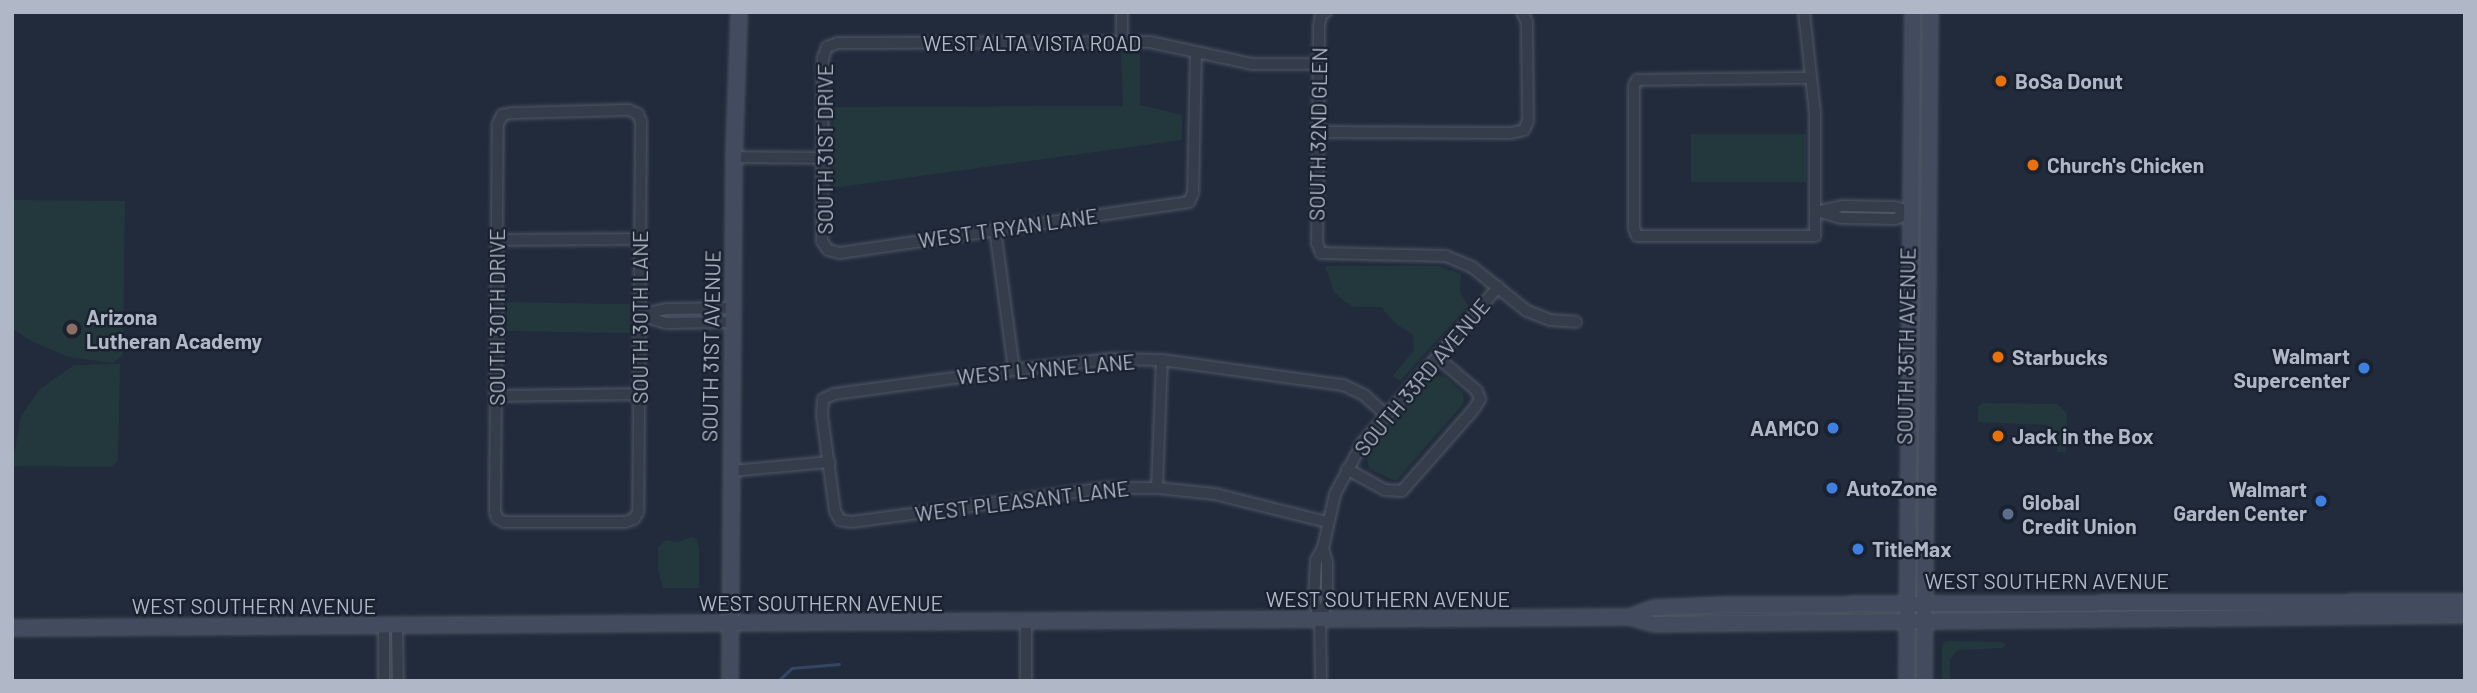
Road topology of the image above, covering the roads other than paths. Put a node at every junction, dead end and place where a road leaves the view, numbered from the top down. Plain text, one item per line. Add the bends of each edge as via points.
1 (739, 12) edge
2 (1122, 12) edge
3 (1804, 12) edge
4 (1913, 12) edge
5 (1930, 12) edge
6 (1323, 13) edge
7 (1523, 13) edge
8 (1122, 43) junction
9 (827, 47) joint
10 (1196, 53) junction
11 (1319, 64) junction
12 (1810, 78) junction
13 (638, 114) joint
14 (1318, 132) junction
15 (734, 157) junction
16 (823, 158) junction
17 (1870, 207) junction
18 (1817, 211) junction
19 (1912, 212) junction
20 (1870, 218) junction
21 (995, 229) junction
22 (640, 239) junction
23 (498, 240) junction
24 (828, 250) joint
25 (1498, 287) junction
26 (684, 309) junction
27 (640, 315) junction
28 (733, 315) junction
29 (1910, 318) junction
30 (1927, 318) junction
31 (1576, 322) dead end
32 (684, 323) junction
33 (1437, 357) junction
34 (1162, 360) junction
35 (1014, 370) junction
36 (639, 394) junction
37 (496, 396) junction
38 (1386, 415) junction
39 (830, 462) junction
40 (1347, 469) junction
41 (731, 471) junction
42 (1157, 488) junction
43 (497, 518) joint
44 (1327, 522) junction
45 (1908, 602) junction
46 (1925, 602) junction
47 (2465, 602) edge
48 (2465, 615) edge
49 (1630, 617) junction
50 (1320, 620) junction
51 (1908, 620) junction
52 (1925, 620) junction
53 (1026, 623) junction
54 (729, 625) junction
55 (390, 626) junction
56 (12, 628) edge
57 (383, 681) edge
58 (398, 681) edge
59 (730, 681) edge
60 (1026, 681) edge
61 (1321, 681) edge
62 (1907, 681) edge
63 (1924, 681) edge

1 - 15 main road, SOUTH 31ST AVENUE
2 - 8 street
3 - 12 street
4 - 19 main road, SOUTH 35TH AVENUE
5 - 30 main road, SOUTH 35TH AVENUE
6 - 11 street, SOUTH 32ND GLEN
7 - 14 street via 1528,121 1524,130
8 - 9 street, WEST ALTA VISTA ROAD via 838,43
8 - 10 street, WEST ALTA VISTA ROAD via 1150,43
9 - 16 street, SOUTH 31ST DRIVE via 823,58
10 - 11 street, WEST ALTA VISTA ROAD via 1252,64
10 - 21 street, WEST T RYAN LANE via 1193,193 1189,202
11 - 14 street, SOUTH 32ND GLEN
12 - 18 street
12 - 18 street via 1637,80 1634,228 1637,236 1815,236
13 - 22 street, SOUTH 30TH LANE
13 - 23 street, SOUTH 30TH DRIVE via 629,110 502,115 498,124
14 - 25 street, SOUTH 32ND GLEN via 1317,243 1321,253 1447,256 1472,267
15 - 16 street
15 - 28 main road, SOUTH 31ST AVENUE
16 - 24 street, SOUTH 31ST DRIVE via 822,241
17 - 18 street
17 - 19 street
17 - 20 street
18 - 20 street via 1842,218
19 - 20 street via 1895,219
19 - 29 main road, SOUTH 35TH AVENUE
21 - 24 street, WEST T RYAN LANE via 839,253
21 - 35 street
22 - 23 street
22 - 27 street, SOUTH 30TH LANE
23 - 37 street, SOUTH 30TH DRIVE
25 - 31 street via 1527,311 1550,320
25 - 33 street, SOUTH 33RD AVENUE
26 - 27 street
26 - 28 street
26 - 32 street
27 - 32 street
27 - 36 street, SOUTH 30TH LANE
28 - 32 street
28 - 41 main road, SOUTH 31ST AVENUE
29 - 30 main road
29 - 45 main road, SOUTH 35TH AVENUE
30 - 46 main road, SOUTH 35TH AVENUE
33 - 38 street, SOUTH 33RD AVENUE
33 - 40 street via 1477,391 1480,399 1396,493
34 - 35 street, WEST LYNNE LANE via 1110,359
34 - 38 street, WEST LYNNE LANE via 1343,385 1364,395
34 - 42 street
35 - 39 street, WEST LYNNE LANE via 823,399
36 - 37 street
36 - 43 street, SOUTH 30TH LANE via 638,512 634,519 505,522
37 - 43 street, SOUTH 30TH DRIVE
38 - 40 street, SOUTH 33RD AVENUE
39 - 41 street
39 - 42 street, WEST PLEASANT LANE via 835,510 840,520 850,522 1105,488
40 - 44 street, SOUTH 33RD AVENUE
41 - 54 main road, SOUTH 31ST AVENUE
42 - 44 street, WEST PLEASANT LANE via 1215,494
44 - 50 street, SOUTH 33RD AVENUE via 1323,548 1327,600
45 - 46 main road, WEST SOUTHERN AVENUE
45 - 49 main road, WEST SOUTHERN AVENUE via 1654,608
45 - 51 main road, SOUTH 35TH AVENUE
46 - 47 main road, WEST SOUTHERN AVENUE
46 - 52 main road, SOUTH 35TH AVENUE
48 - 52 main road, WEST SOUTHERN AVENUE
49 - 50 main road, WEST SOUTHERN AVENUE
49 - 51 main road, WEST SOUTHERN AVENUE via 1655,624
50 - 53 main road, WEST SOUTHERN AVENUE
50 - 61 street, SOUTH 33RD AVENUE
51 - 52 main road, WEST SOUTHERN AVENUE
51 - 62 main road, SOUTH 35TH AVENUE
52 - 63 main road, SOUTH 35TH AVENUE
53 - 54 main road, WEST SOUTHERN AVENUE
53 - 60 street
54 - 55 main road, WEST SOUTHERN AVENUE
54 - 59 main road, SOUTH 31ST AVENUE
55 - 56 main road, WEST SOUTHERN AVENUE
55 - 57 street
55 - 58 street

